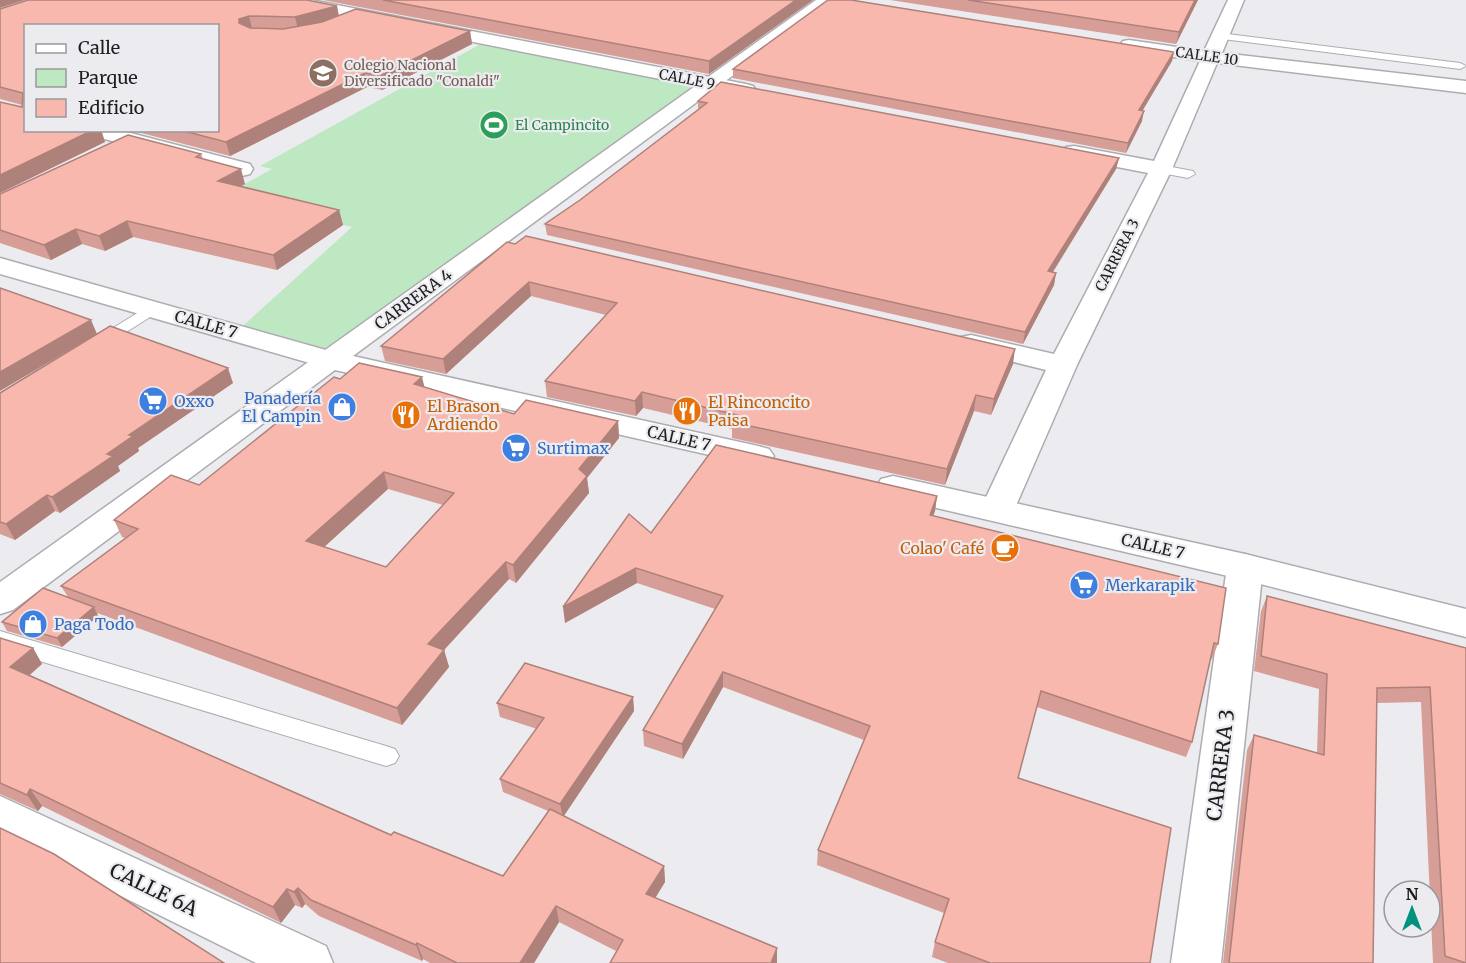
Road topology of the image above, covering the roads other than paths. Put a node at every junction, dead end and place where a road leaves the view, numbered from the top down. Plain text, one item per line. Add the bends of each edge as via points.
1 (286, 0) edge
2 (828, 0) edge
3 (1236, 0) edge
4 (351, 12) edge
5 (1114, 43) edge
6 (1214, 47) junction
7 (1460, 66) dead end
8 (712, 84) junction
9 (1466, 87) edge
10 (769, 94) edge
11 (101, 132) edge
12 (131, 140) junction
13 (1057, 149) edge
14 (101, 155) edge
15 (242, 169) edge
16 (1161, 169) junction
17 (1188, 174) dead end
18 (501, 234) junction
19 (535, 242) edge
20 (0, 266) edge
21 (152, 309) junction
22 (948, 338) edge
23 (81, 352) edge
24 (330, 360) junction
25 (1063, 365) junction
26 (790, 464) edge
27 (859, 479) edge
28 (997, 510) junction
29 (1245, 567) junction
30 (0, 601) edge
31 (1466, 623) edge
32 (0, 640) edge
33 (386, 756) dead end
34 (0, 815) edge
35 (308, 963) edge
36 (1196, 963) edge

1 - 4 street, CALLE 9
2 - 8 street, CARRERA 4
3 - 6 street, CARRERA 3
4 - 8 street, CALLE 9
5 - 6 street, CALLE 10
6 - 7 lane
6 - 9 street, CALLE 10
6 - 16 street, CARRERA 3
8 - 10 street, CALLE 9
8 - 18 street, CARRERA 4
11 - 12 street
12 - 14 street
12 - 15 street
13 - 16 street
16 - 17 lane
16 - 25 street, CARRERA 3
18 - 19 street
18 - 24 street, CARRERA 4
20 - 21 street, CALLE 7
21 - 23 lane
21 - 24 street, CALLE 7
22 - 25 street
24 - 26 street, CALLE 7
24 - 30 street, CARRERA 4
25 - 28 street, CARRERA 3
27 - 28 street, CALLE 7
28 - 29 street, CALLE 7
29 - 31 street, CALLE 7
29 - 36 street, CARRERA 3
32 - 33 lane
34 - 35 street, CALLE 6A

